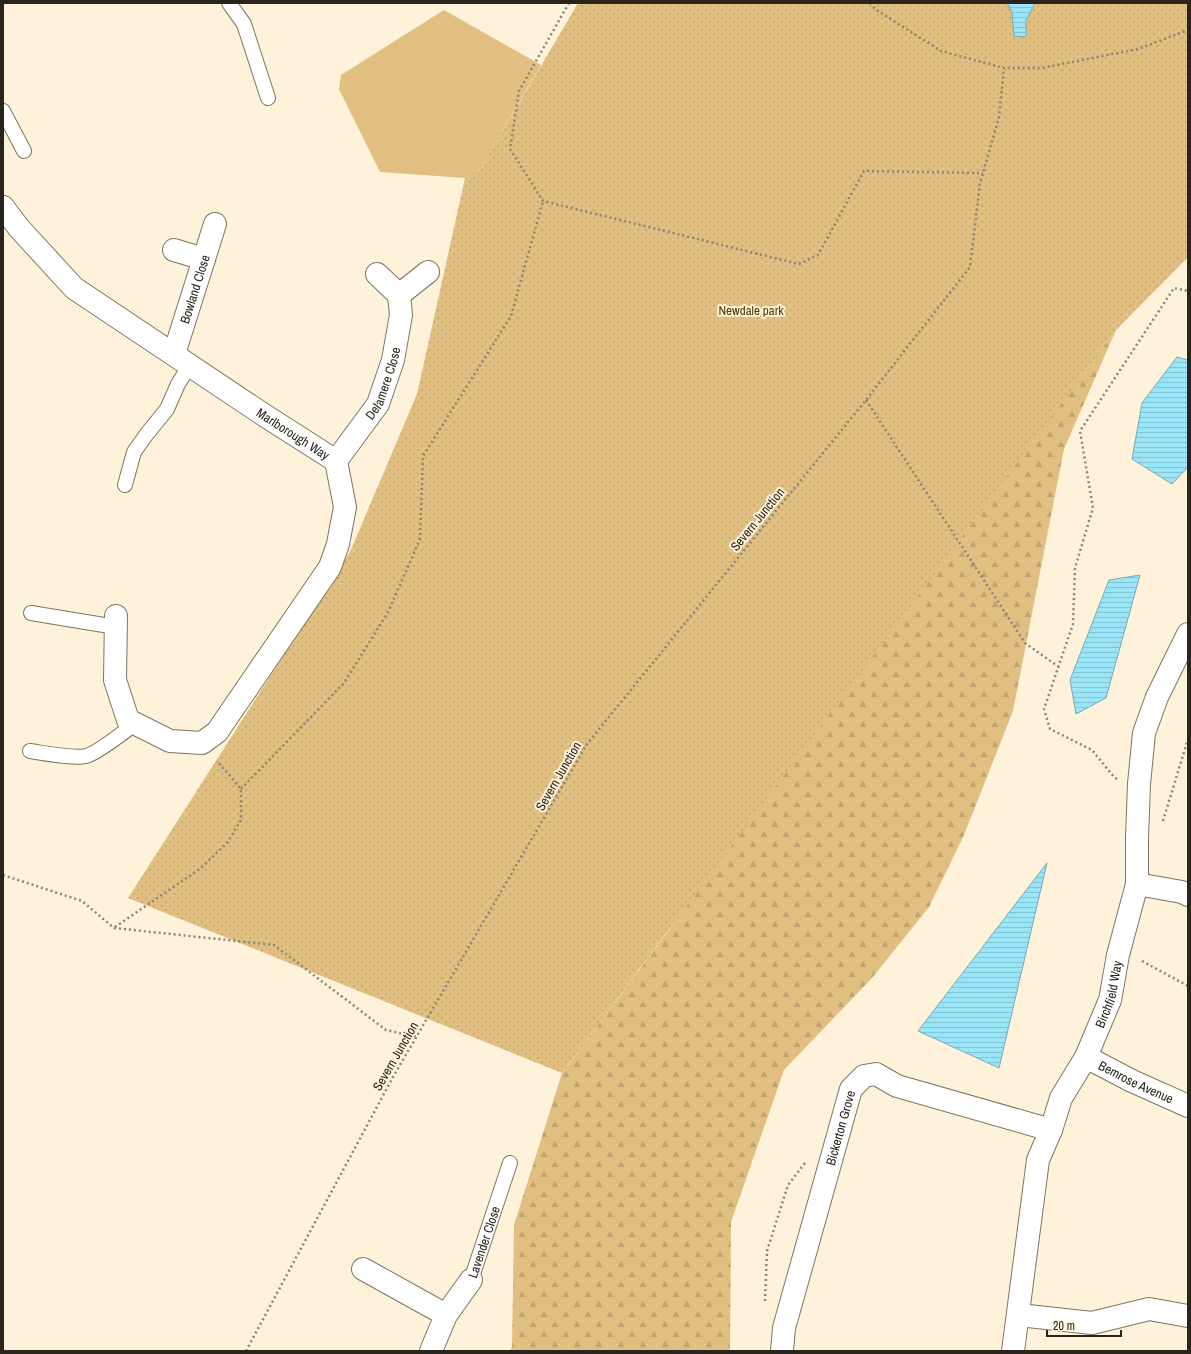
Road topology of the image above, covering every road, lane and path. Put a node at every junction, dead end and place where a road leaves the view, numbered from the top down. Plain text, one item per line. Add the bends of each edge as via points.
1 (229, 3) edge
2 (569, 3) edge
3 (870, 3) edge
4 (1188, 30) edge
5 (1004, 68) junction
6 (268, 98) dead end
7 (3, 111) edge
8 (24, 150) dead end
9 (983, 173) junction
10 (543, 201) junction
11 (3, 207) edge
12 (215, 224) dead end
13 (174, 250) dead end
14 (204, 259) junction
15 (428, 272) dead end
16 (377, 274) dead end
17 (1188, 291) edge
18 (399, 295) junction
19 (182, 359) junction
20 (866, 400) junction
21 (336, 461) junction
22 (125, 485) dead end
23 (31, 613) dead end
24 (116, 622) joint
25 (1187, 638) edge
26 (1059, 667) junction
27 (136, 723) junction
28 (1188, 739) edge
29 (202, 743) junction
30 (30, 751) dead end
31 (1139, 784) junction
32 (241, 789) junction
33 (1161, 827) dead end
34 (3, 875) edge
35 (1137, 884) junction
36 (1188, 895) edge
37 (114, 928) junction
38 (1118, 955) junction
39 (1188, 986) edge
40 (417, 1036) junction
41 (1086, 1056) junction
42 (1188, 1106) edge
43 (1051, 1130) junction
44 (806, 1161) dead end
45 (510, 1164) dead end
46 (363, 1269) dead end
47 (471, 1280) joint
48 (765, 1305) dead end
49 (446, 1315) junction
50 (1018, 1315) junction
51 (1188, 1316) edge
52 (246, 1351) edge
53 (431, 1351) edge
54 (782, 1351) edge
55 (1013, 1351) edge

1 - 6 lane via 244,24
2 - 10 path via 519,91 510,150
3 - 5 path via 875,9 941,51
4 - 5 path via 1138,49 1042,68
5 - 9 path via 1000,117
7 - 8 lane
9 - 10 path via 864,171 818,255 799,264
9 - 20 path, Severn Junction via 970,267
10 - 32 path via 511,316 423,456 420,539 388,612 344,683
11 - 19 street, Marlborough Way via 74,288
12 - 14 street, Bowland Close
13 - 14 street
14 - 19 street, Bowland Close
15 - 18 street
16 - 18 street
17 - 26 path via 1174,288 1080,431 1093,508 1075,568 1073,624
18 - 21 street, Delamere Close via 399,330 393,360 378,404
19 - 21 street, Marlborough Way
19 - 22 lane via 178,384 167,409 134,452
20 - 26 path via 1025,643
20 - 40 path, Severn Junction via 587,744
21 - 29 street, Marlborough Way via 345,507 338,544 330,567 217,732
23 - 24 lane
24 - 27 street via 115,680 128,720
25 - 31 street, Birchfield Way via 1157,697 1144,733
26 - 31 path via 1044,709 1050,729 1092,750 1114,777 1125,783
27 - 29 street via 170,741
27 - 30 lane via 86,756
28 - 33 path
29 - 32 path
31 - 35 street, Birchfield Way
32 - 37 path via 240,820 227,843 201,868
34 - 37 path via 82,902
35 - 36 street
35 - 38 street, Birchfield Way
37 - 40 path via 274,945 386,1030
38 - 39 path via 1138,959
38 - 41 street, Birchfield Way via 1110,1000
40 - 52 path, Severn Junction
41 - 42 street, Bemrose Avenue via 1132,1081
41 - 43 street, Birchfield Way via 1061,1098
43 - 50 street, Birchfield Way via 1038,1160
43 - 54 street, Bickerton Grove via 897,1086 876,1074 864,1076 851,1089 840,1124 784,1328
44 - 48 path via 788,1185 767,1251
45 - 47 lane, Lavender Close
46 - 49 street
47 - 49 street, Lavender Close
49 - 53 street, Lavender Close
50 - 51 street via 1092,1323 1149,1309
50 - 55 street, Birchfield Way

